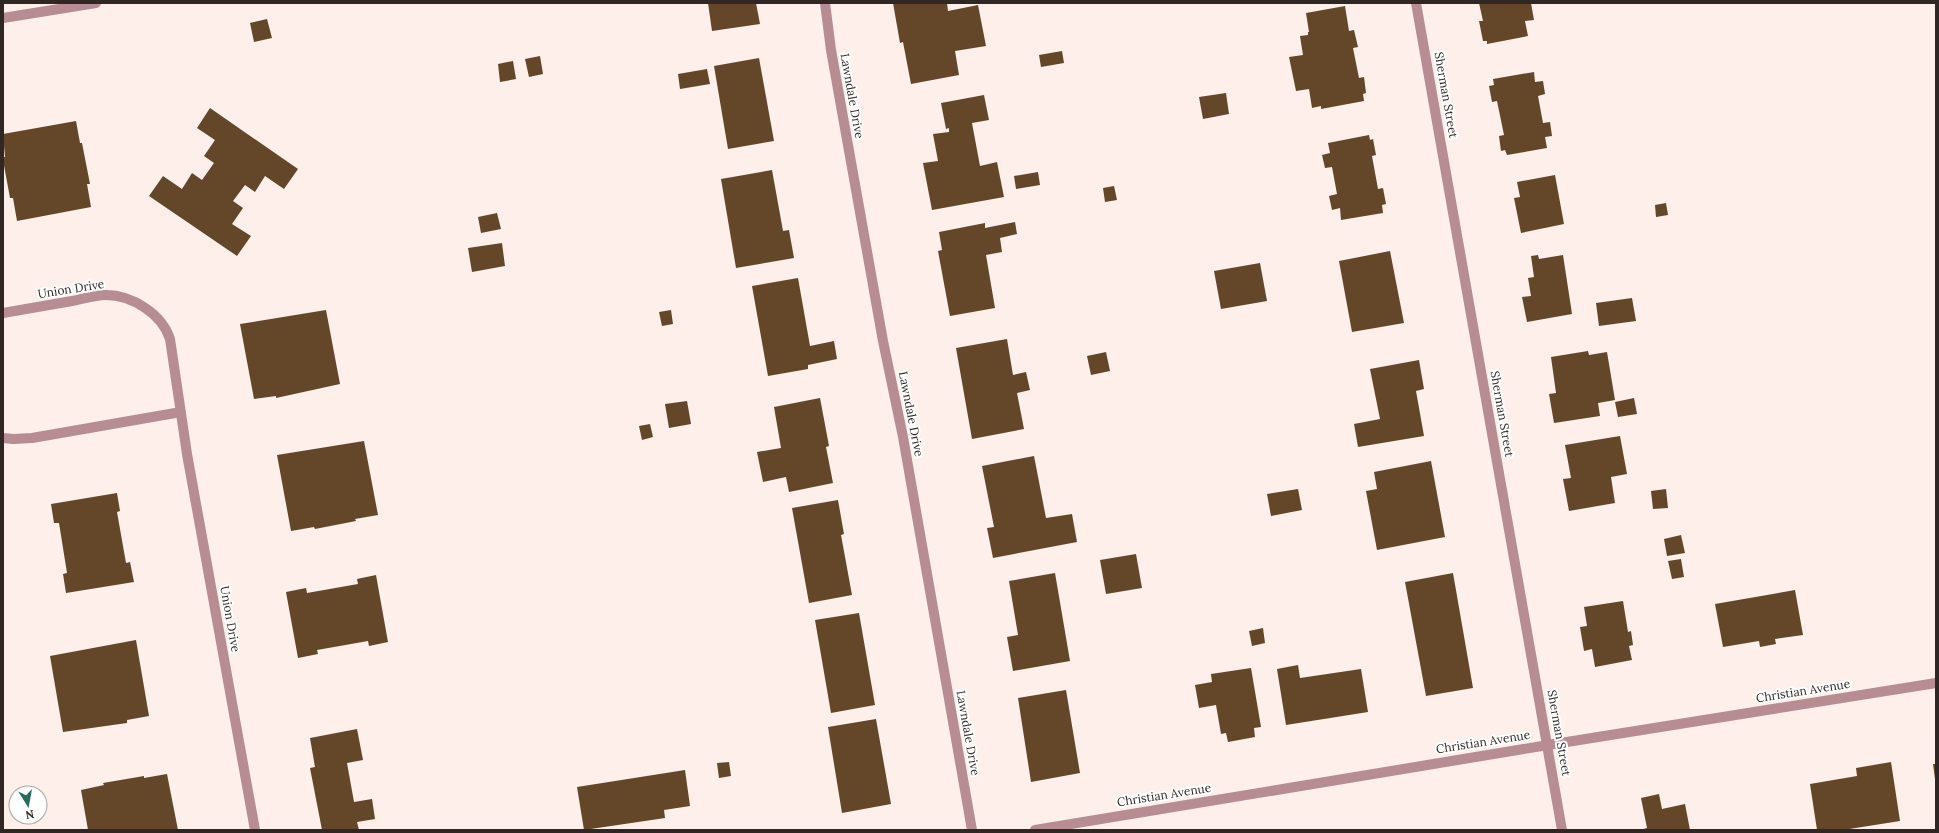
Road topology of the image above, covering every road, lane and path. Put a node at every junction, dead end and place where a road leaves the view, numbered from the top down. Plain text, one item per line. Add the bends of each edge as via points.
1 (96, 3) edge
2 (825, 3) edge
3 (1416, 3) edge
4 (3, 18) edge
5 (3, 313) edge
6 (182, 412) junction
7 (3, 438) edge
8 (1936, 683) edge
9 (1548, 745) junction
10 (255, 830) edge
11 (972, 830) edge
12 (1035, 830) edge
13 (1562, 830) edge

1 - 4 street
2 - 11 street, Lawndale Drive via 831,50 883,341 903,437
3 - 9 street, Sherman Street
5 - 6 street, Union Drive via 106,295 128,299 146,308 167,329
6 - 7 street via 32,438
6 - 10 street, Union Drive via 187,454
8 - 9 street, Christian Avenue
9 - 12 street, Christian Avenue
9 - 13 street, Sherman Street

